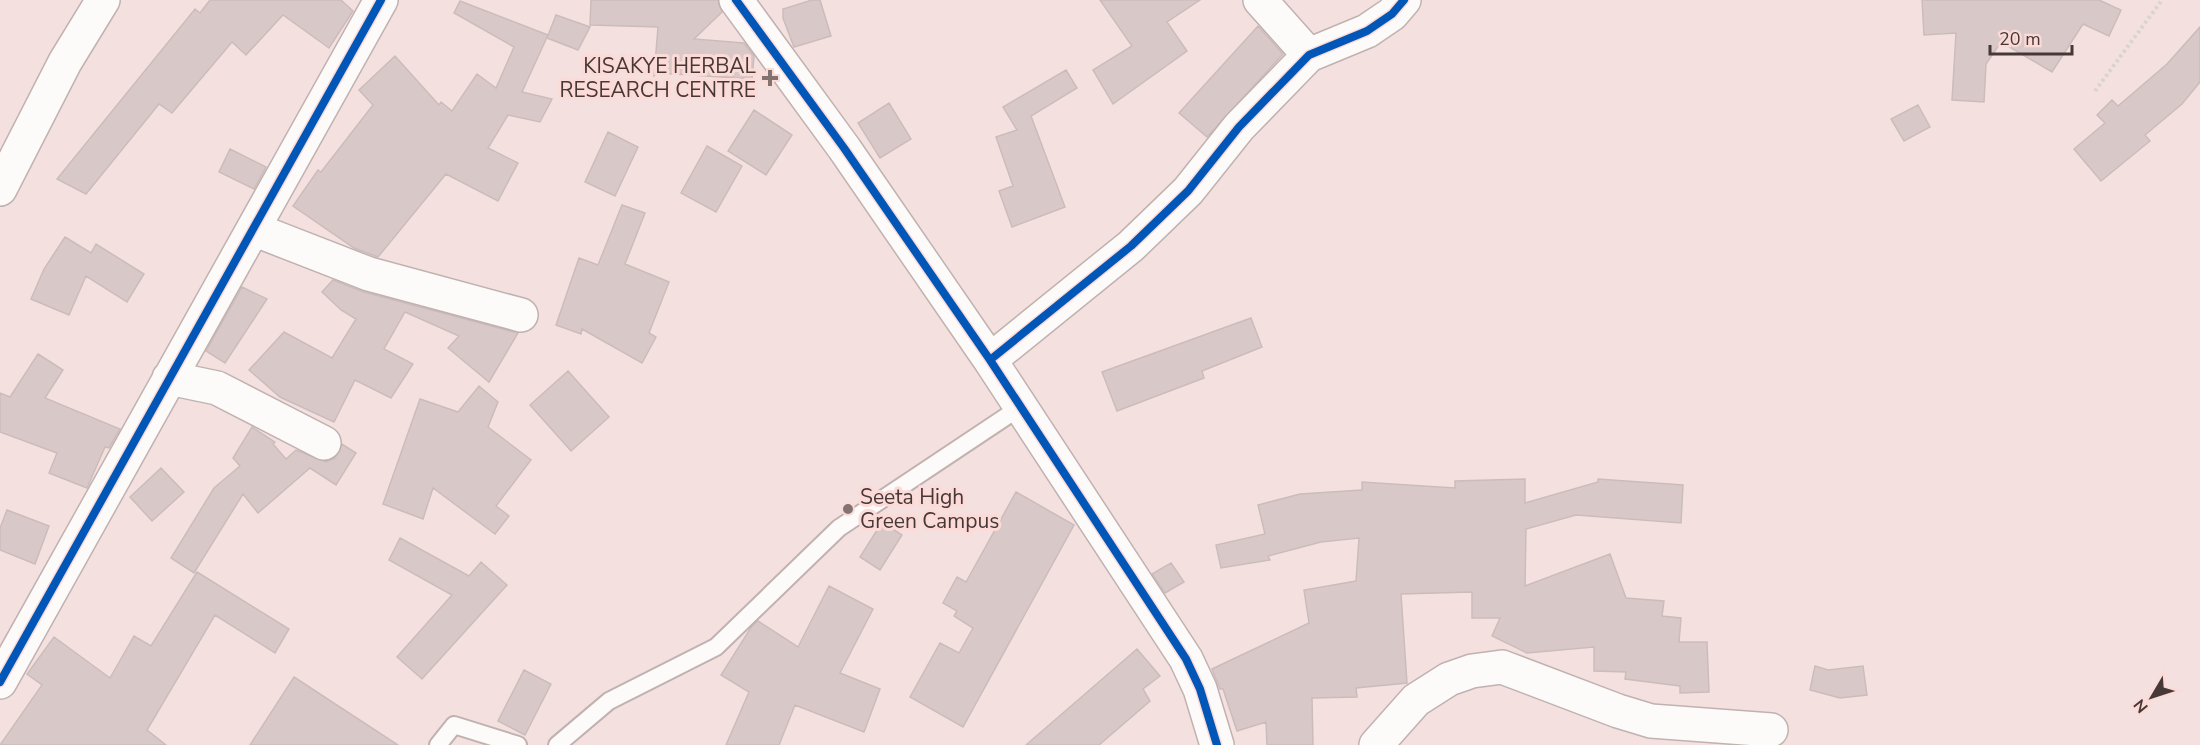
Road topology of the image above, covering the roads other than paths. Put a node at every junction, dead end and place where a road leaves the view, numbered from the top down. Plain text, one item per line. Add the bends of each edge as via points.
1 (103, 0) edge
2 (381, 0) edge
3 (736, 0) edge
4 (1260, 0) edge
5 (1404, 0) edge
6 (1309, 55) junction
7 (0, 189) edge
8 (253, 229) junction
9 (521, 315) dead end
10 (990, 360) junction
11 (169, 378) junction
12 (1019, 408) junction
13 (324, 443) dead end
14 (0, 682) edge
15 (1771, 730) dead end
16 (438, 745) edge
17 (518, 745) edge
18 (557, 745) edge
19 (1217, 745) edge
20 (1376, 745) edge

1 - 7 street via 65,62
2 - 8 street
3 - 10 street
4 - 6 street
5 - 6 street via 1392,14 1366,31
6 - 10 street via 1239,127 1188,191 1131,246
8 - 9 street via 369,274
8 - 11 street
10 - 12 street
11 - 13 street via 217,388
11 - 14 street
12 - 18 lane via 839,528 716,647 609,701
12 - 19 street via 1186,659
15 - 20 street via 1651,721 1502,667 1472,671 1416,700
16 - 17 lane via 454,724

